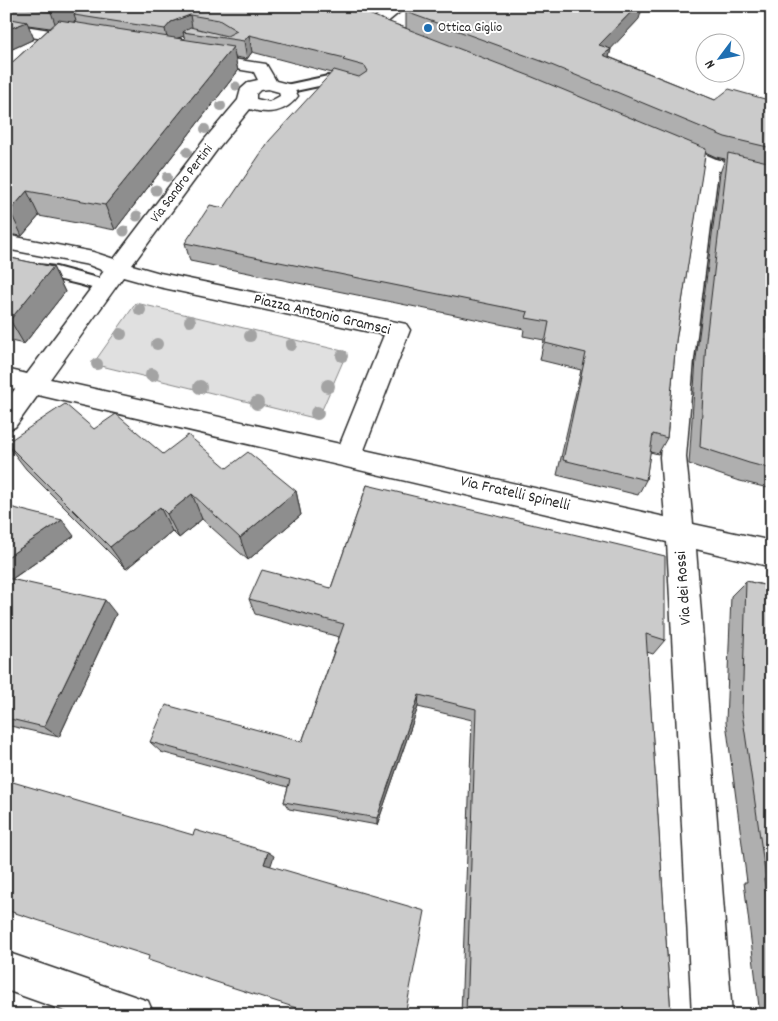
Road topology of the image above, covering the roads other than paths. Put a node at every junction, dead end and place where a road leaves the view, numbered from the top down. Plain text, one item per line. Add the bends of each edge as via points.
1 (400, 6) edge
2 (6, 28) edge
3 (391, 33) edge
4 (101, 43) edge
5 (189, 57) edge
6 (269, 84) junction
7 (286, 89) junction
8 (360, 89) edge
9 (247, 101) junction
10 (656, 139) edge
11 (710, 163) junction
12 (772, 178) edge
13 (6, 242) edge
14 (6, 276) edge
15 (112, 277) junction
16 (6, 378) edge
17 (32, 384) junction
18 (6, 420) edge
19 (349, 455) junction
20 (681, 534) junction
21 (772, 554) edge
22 (6, 971) edge
23 (134, 1015) edge
24 (712, 1015) edge

1 - 3 street via 366,23
2 - 4 street
5 - 6 street via 260,68
6 - 7 street
6 - 9 street, Via Sandro Pertini via 246,93
7 - 8 lane via 328,80
7 - 9 street via 289,96 277,105 263,107
9 - 15 street, Via Sandro Pertini
10 - 11 street
11 - 12 street
11 - 20 street, Via dei Rossi via 682,359 673,457
13 - 15 street via 93,259
14 - 15 lane via 34,269
15 - 17 street
15 - 19 street, Piazza Antonio Gramsci via 159,280 398,330
16 - 17 street
17 - 18 street
17 - 19 street
19 - 20 street, Via Fratelli Spinelli
20 - 21 street, Via Fratelli Spinelli
20 - 24 street, Via dei Rossi
22 - 23 street

